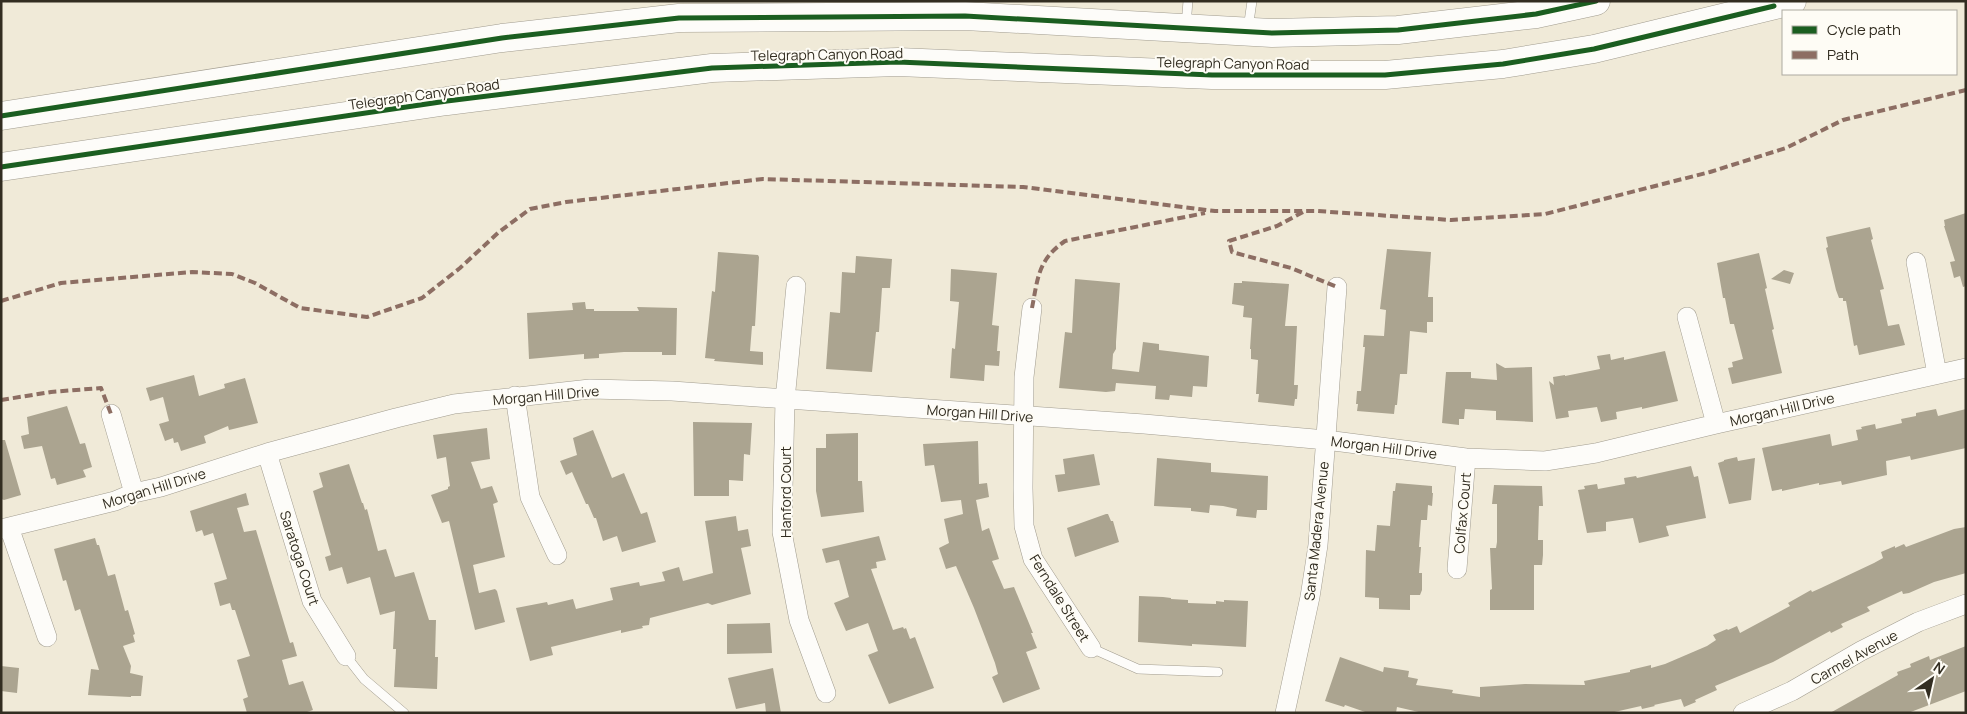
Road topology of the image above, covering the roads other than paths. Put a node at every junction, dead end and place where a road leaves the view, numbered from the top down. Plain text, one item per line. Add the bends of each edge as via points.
1 (1188, 1) edge
2 (1252, 1) edge
3 (1596, 1) edge
4 (1792, 1) edge
5 (1186, 28) junction
6 (1247, 32) junction
7 (1, 116) edge
8 (1, 167) edge
9 (1916, 262) dead end
10 (796, 286) dead end
11 (1337, 287) dead end
12 (1032, 308) dead end
13 (1688, 317) dead end
14 (1966, 368) edge
15 (1937, 374) junction
16 (515, 396) junction
17 (785, 400) junction
18 (111, 414) dead end
19 (1023, 416) junction
20 (1716, 424) junction
21 (1326, 440) junction
22 (267, 453) junction
23 (1466, 458) junction
24 (134, 493) junction
25 (5, 528) edge
26 (557, 555) dead end
27 (1457, 569) dead end
28 (1966, 604) edge
29 (47, 637) dead end
30 (1091, 648) joint
31 (346, 656) joint
32 (1218, 672) dead end
33 (826, 693) dead end
34 (404, 713) edge
35 (1285, 713) edge
36 (1743, 713) edge

1 - 5 lane
2 - 6 lane
3 - 6 main road via 1536,14 1398,30
4 - 8 main road, Telegraph Canyon Road via 1594,49 1503,64 1395,74 1212,75 898,62 712,68 447,101
5 - 6 main road
5 - 7 main road via 965,16 678,18 502,38
9 - 15 street
10 - 17 street, Hanford Court
11 - 21 street, Santa Madera Avenue
12 - 19 street, Ferndale Street
13 - 20 street
14 - 15 street, Morgan Hill Drive
15 - 20 street, Morgan Hill Drive
16 - 17 street, Morgan Hill Drive via 590,389 672,391
16 - 22 street, Morgan Hill Drive via 454,404
16 - 26 street via 530,497
17 - 19 street, Morgan Hill Drive
17 - 33 street, Hanford Court via 782,532 799,620
18 - 24 street
19 - 21 street, Morgan Hill Drive
19 - 30 street, Ferndale Street via 1024,526 1033,559
20 - 23 street, Morgan Hill Drive via 1596,453 1544,461
21 - 23 street, Morgan Hill Drive
21 - 35 street, Santa Madera Avenue via 1318,545
22 - 24 street, Morgan Hill Drive
22 - 31 street, Saratoga Court via 312,601
23 - 27 street, Colfax Court
24 - 25 street, Morgan Hill Drive via 116,501
25 - 29 street
28 - 36 street, Carmel Avenue via 1918,622 1792,691
30 - 32 lane via 1138,669
31 - 34 lane via 364,679

